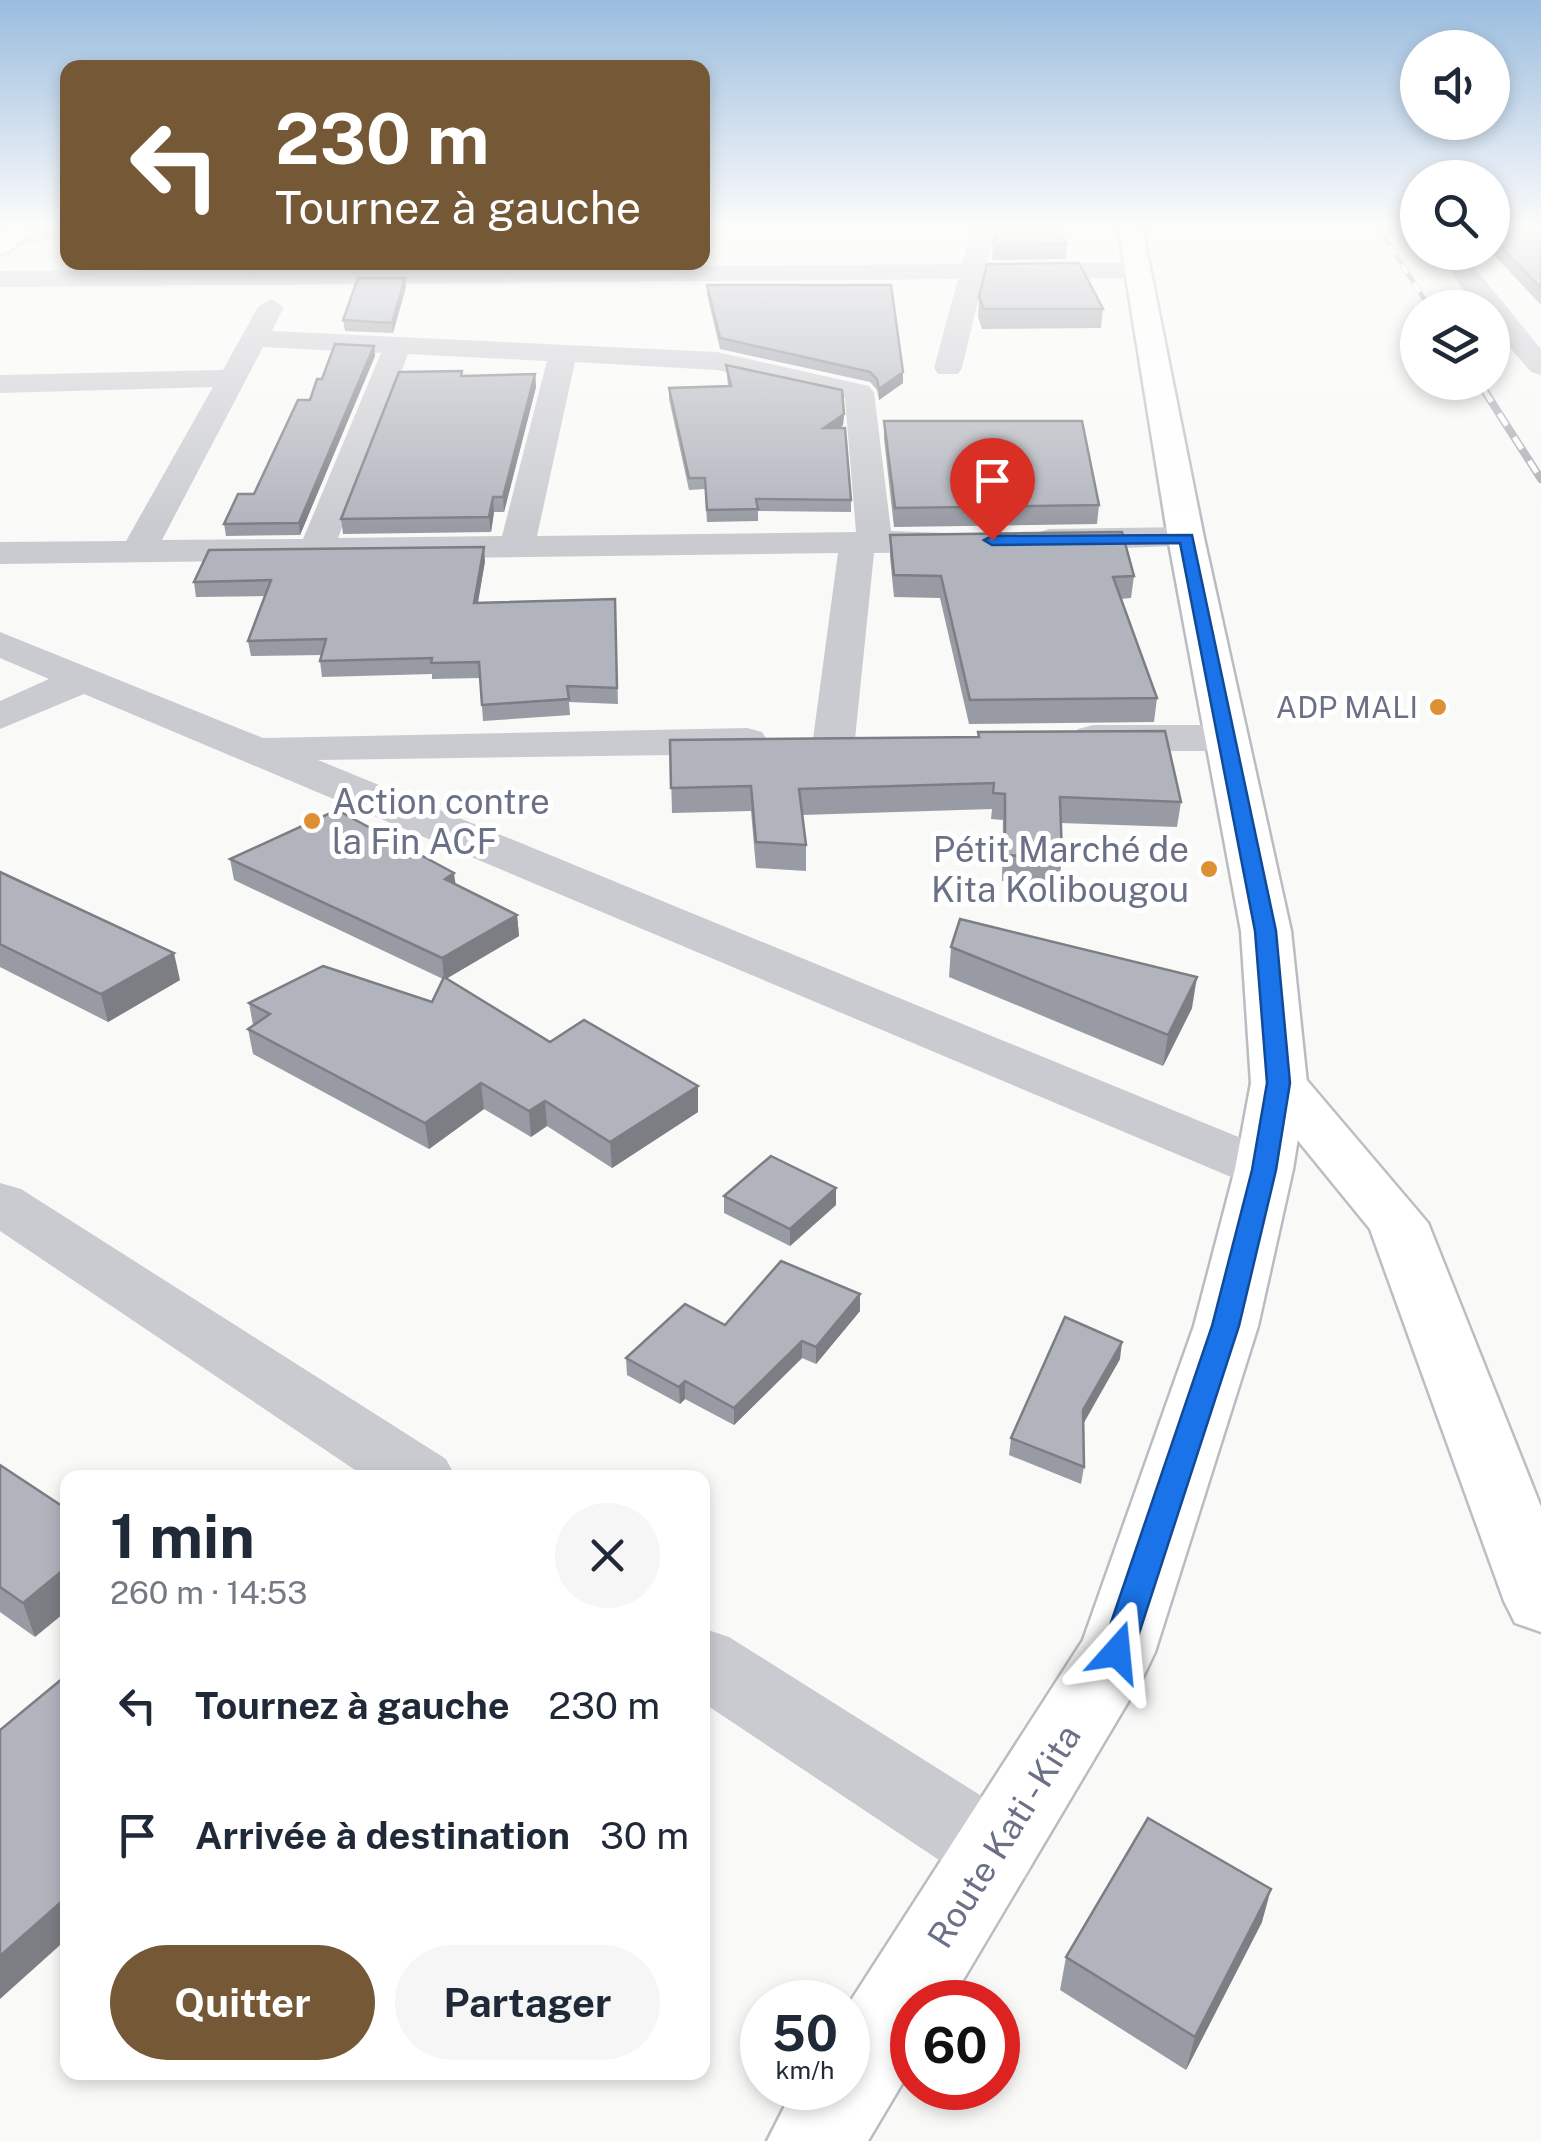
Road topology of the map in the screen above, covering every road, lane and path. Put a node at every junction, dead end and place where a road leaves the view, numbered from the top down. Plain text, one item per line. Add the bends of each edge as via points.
1 (259, 327) edge
2 (959, 327) edge
3 (1148, 327) edge
4 (1510, 331) edge
5 (253, 338) junction
6 (398, 346) junction
7 (562, 353) junction
8 (1541, 366) edge
9 (948, 368) dead end
10 (232, 378) junction
11 (0, 384) edge
12 (1186, 538) junction
13 (866, 542) junction
14 (517, 547) junction
15 (317, 548) junction
16 (139, 550) junction
17 (0, 553) edge
18 (0, 644) edge
19 (83, 679) junction
20 (0, 716) edge
21 (1227, 738) junction
22 (1050, 739) edge
23 (250, 748) junction
24 (1279, 1083) junction
25 (1264, 1170) junction
26 (0, 1204) edge
27 (409, 1470) edge
28 (1541, 1601) edge
29 (710, 1665) edge
30 (996, 1851) junction
31 (815, 2141) edge

1 - 5 street
2 - 9 street
3 - 12 main road, Route Kati - Kita
4 - 8 street
5 - 6 street
5 - 10 street
6 - 7 street
6 - 15 street
7 - 13 street via 718,361 860,392
7 - 14 street
10 - 11 street
10 - 16 street
12 - 13 street
12 - 21 main road, Route Kati - Kita
13 - 14 street
13 - 23 street via 854,739
14 - 15 street
15 - 16 street
16 - 17 street
18 - 19 street
19 - 20 street
19 - 23 street
21 - 22 street
21 - 24 main road, Route Kati - Kita via 1266,931
23 - 25 street
24 - 25 main road, Route Kati - Kita
24 - 28 main road via 1398,1223
25 - 30 main road, Route Kati - Kita via 1226,1326 1117,1652
26 - 27 street
29 - 30 street
30 - 31 main road, Route Kati - Kita

